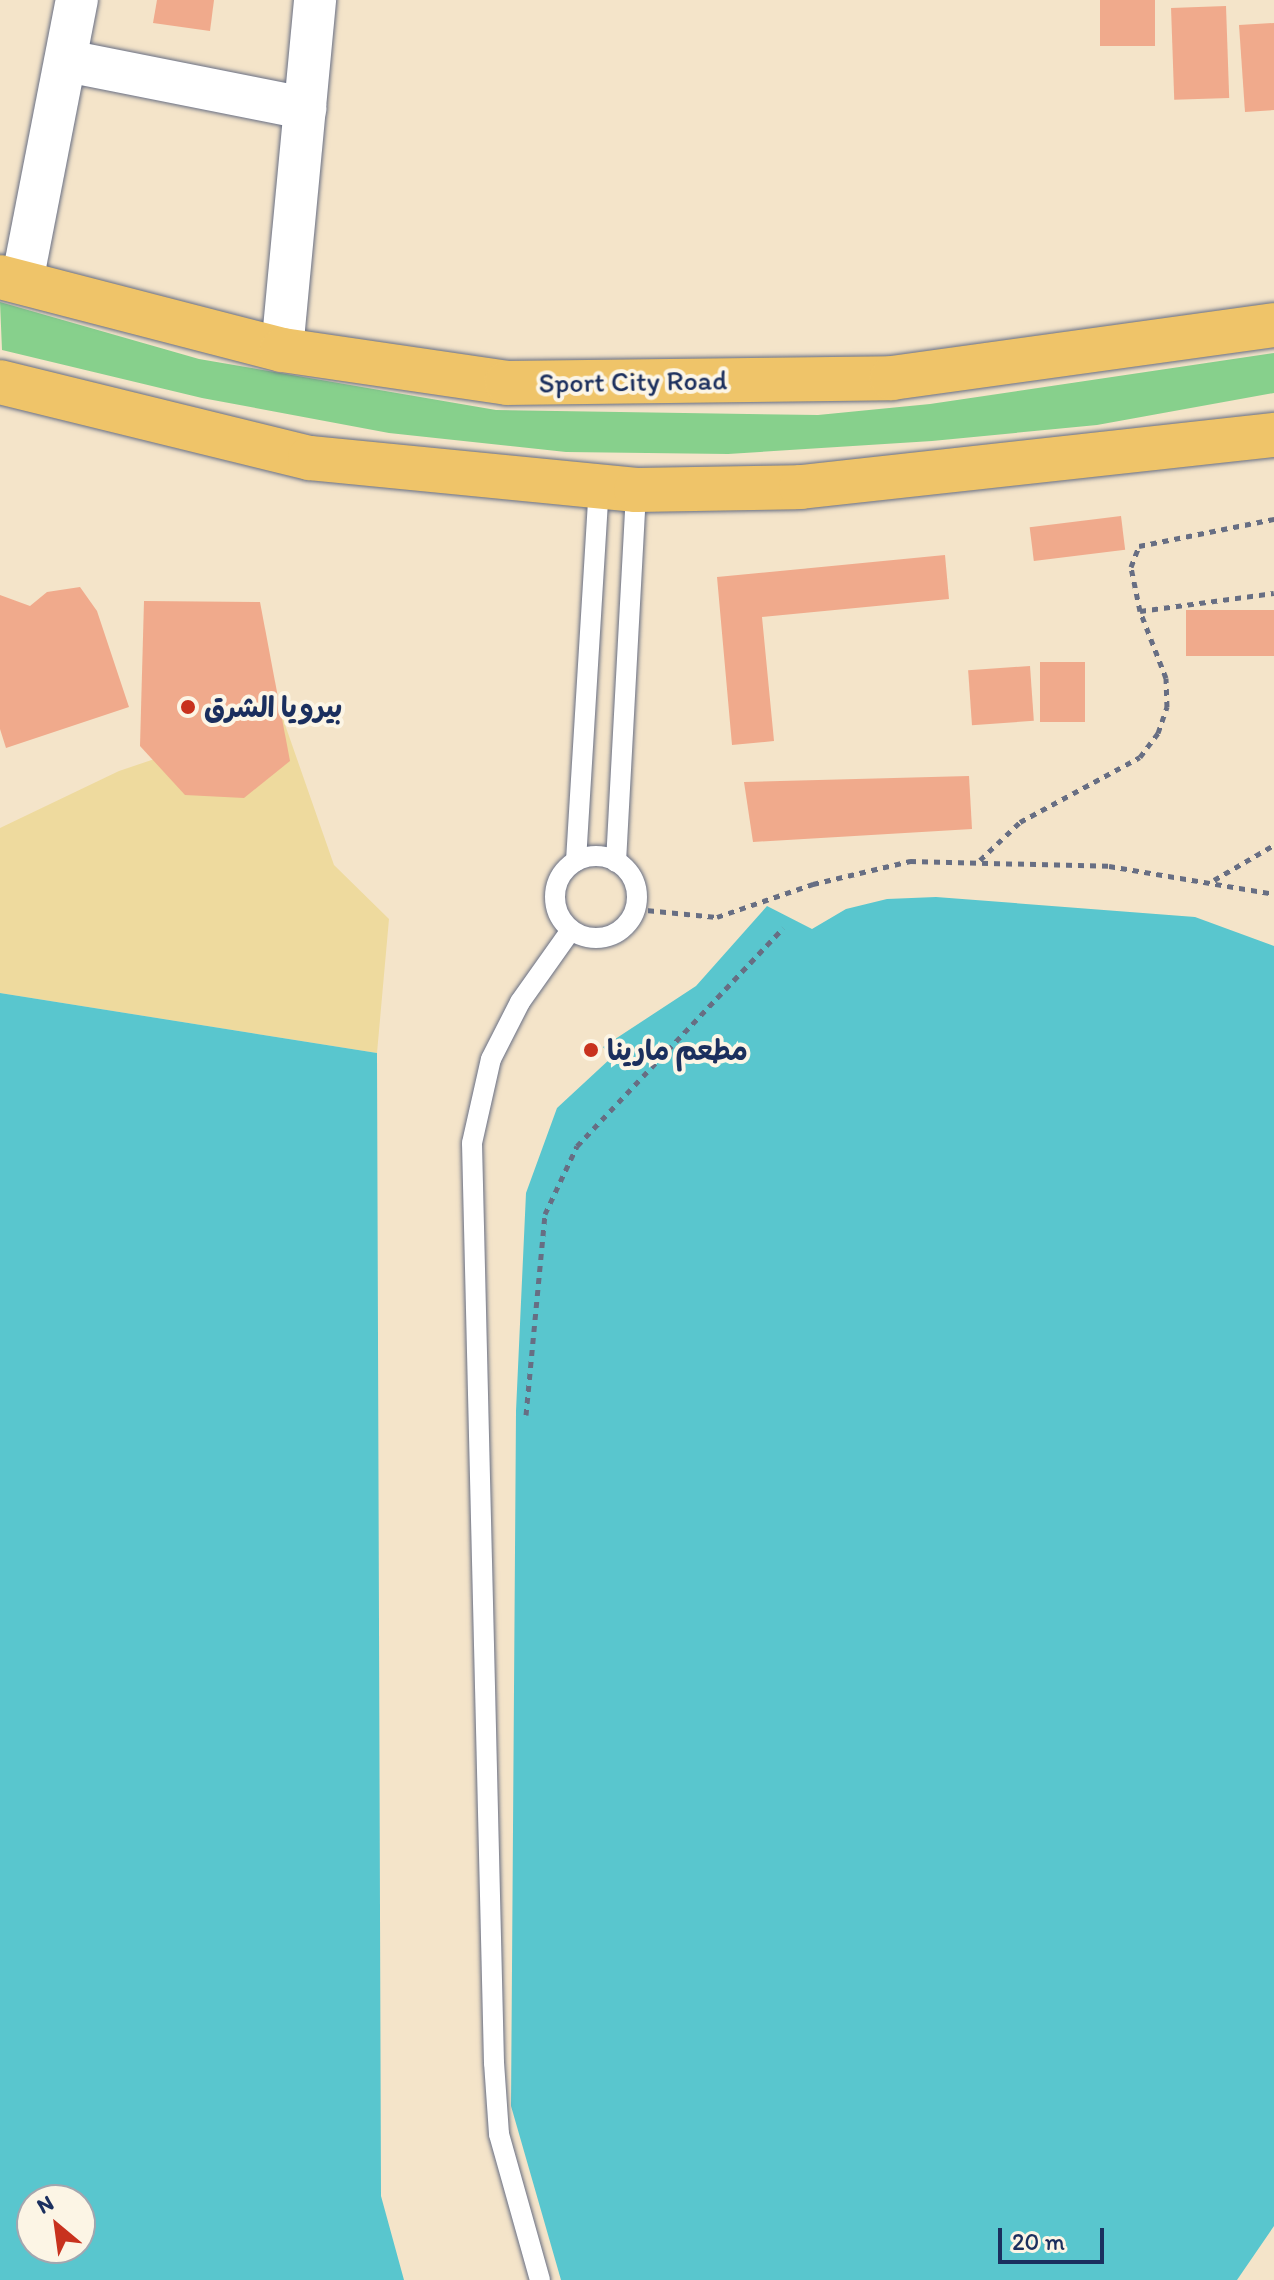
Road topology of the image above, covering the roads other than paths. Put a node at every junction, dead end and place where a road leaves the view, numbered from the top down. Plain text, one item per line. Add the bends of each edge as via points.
1 (77, 0) edge
2 (315, 0) edge
3 (67, 61) junction
4 (305, 108) junction
5 (11, 280) edge
6 (1274, 325) edge
7 (282, 350) junction
8 (0, 382) edge
9 (1274, 435) edge
10 (617, 488) junction
11 (576, 861) junction
12 (616, 862) junction
13 (571, 930) junction
14 (540, 2280) edge

1 - 3 street
2 - 4 street
3 - 4 street
3 - 5 street
4 - 7 street
5 - 7 main road, Sport City Road
6 - 7 main road, Sport City Road via 892,378 507,383
8 - 10 main road via 310,458
9 - 10 main road via 801,487
10 - 11 lane
10 - 12 lane
11 - 12 lane via 589,856
11 - 13 lane via 557,882 554,895 561,921
12 - 13 lane via 634,882 636,909 621,931 609,937 582,937
13 - 14 lane via 520,1002 491,1059 472,1143 494,2063 499,2134

